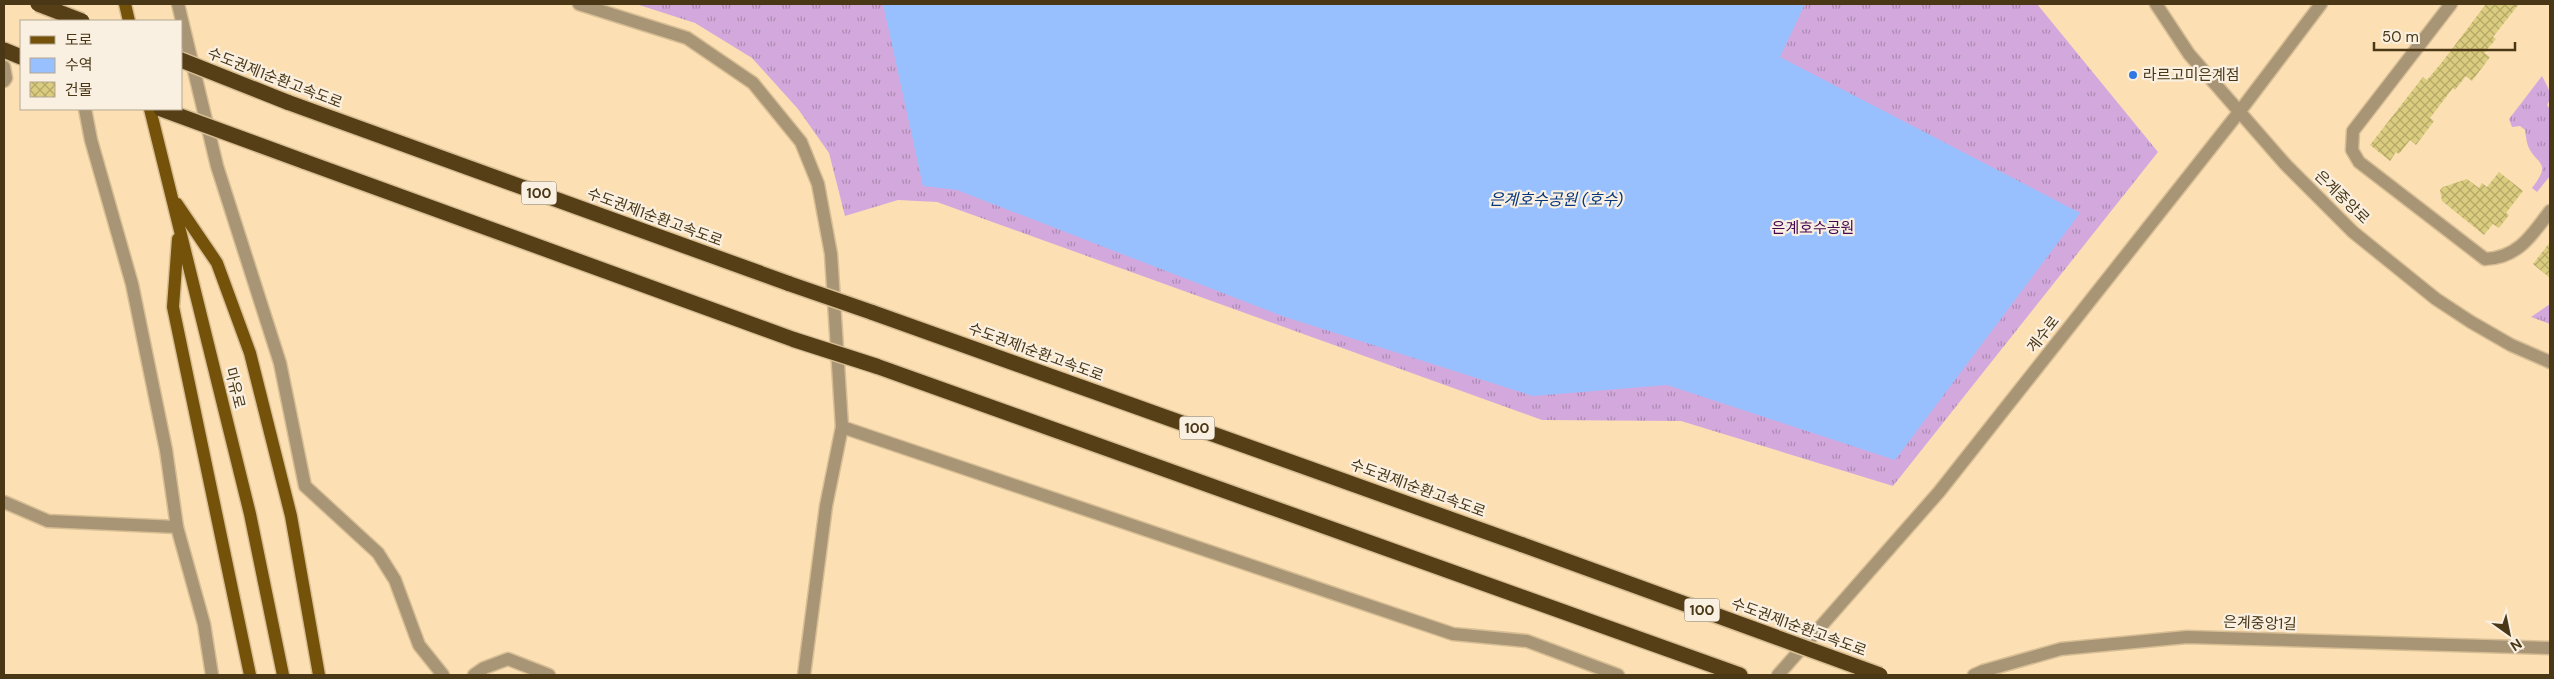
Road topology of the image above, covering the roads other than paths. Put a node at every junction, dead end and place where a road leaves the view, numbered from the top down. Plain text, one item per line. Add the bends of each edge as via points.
1 (38, 4) edge
2 (64, 4) edge
3 (125, 4) edge
4 (178, 4) edge
5 (579, 4) edge
6 (2156, 4) edge
7 (2321, 4) edge
8 (2452, 4) edge
9 (68, 20) edge
10 (79, 20) edge
11 (129, 20) edge
12 (182, 20) edge
13 (182, 21) edge
14 (4, 50) edge
15 (20, 56) edge
16 (182, 60) edge
17 (4, 67) edge
18 (4, 80) edge
19 (85, 110) edge
20 (150, 110) edge
21 (164, 110) edge
22 (2240, 111) junction
23 (172, 196) junction
24 (2550, 211) edge
25 (179, 227) junction
26 (2550, 362) edge
27 (842, 428) junction
28 (4, 502) edge
29 (177, 527) junction
30 (2550, 648) edge
31 (212, 675) edge
32 (250, 675) edge
33 (283, 675) edge
34 (319, 675) edge
35 (443, 675) edge
36 (474, 675) edge
37 (549, 675) edge
38 (804, 675) edge
39 (1618, 675) edge
40 (1740, 675) edge
41 (1778, 675) edge
42 (1880, 675) edge
43 (1974, 675) edge

1 - 10 highway, bridge
2 - 9 street
3 - 11 main road
4 - 12 street
5 - 27 street via 688,38 753,83 801,142 818,184 831,254
6 - 22 street, 은계중앙로 via 2189,54
7 - 22 street, 계수로
8 - 24 street via 2353,131 2352,150 2359,162 2485,259 2501,258 2521,247
13 - 35 street via 216,166 280,363 305,486 378,553 395,580 419,645
14 - 15 highway
16 - 42 highway, 수도권제1순환고속도로 / 100, bridge via 287,102
17 - 18 street
19 - 29 street via 132,284 166,450
20 - 23 main road, 마유로
21 - 40 highway, bridge via 794,340 876,366
22 - 26 street, 은계중앙로 via 2315,195 2395,267 2471,322
22 - 41 street, 계수로 via 1939,492
23 - 25 main road, 마유로
23 - 34 main road via 218,263 250,353 291,516
25 - 32 main road via 173,307
25 - 33 main road, 마유로 via 250,514
27 - 38 street via 826,506
27 - 39 street via 1453,634 1527,642
28 - 29 street via 48,521
29 - 31 street via 204,624
30 - 43 street, 은계중앙1길 via 2187,637 2061,649
36 - 37 street via 508,658

